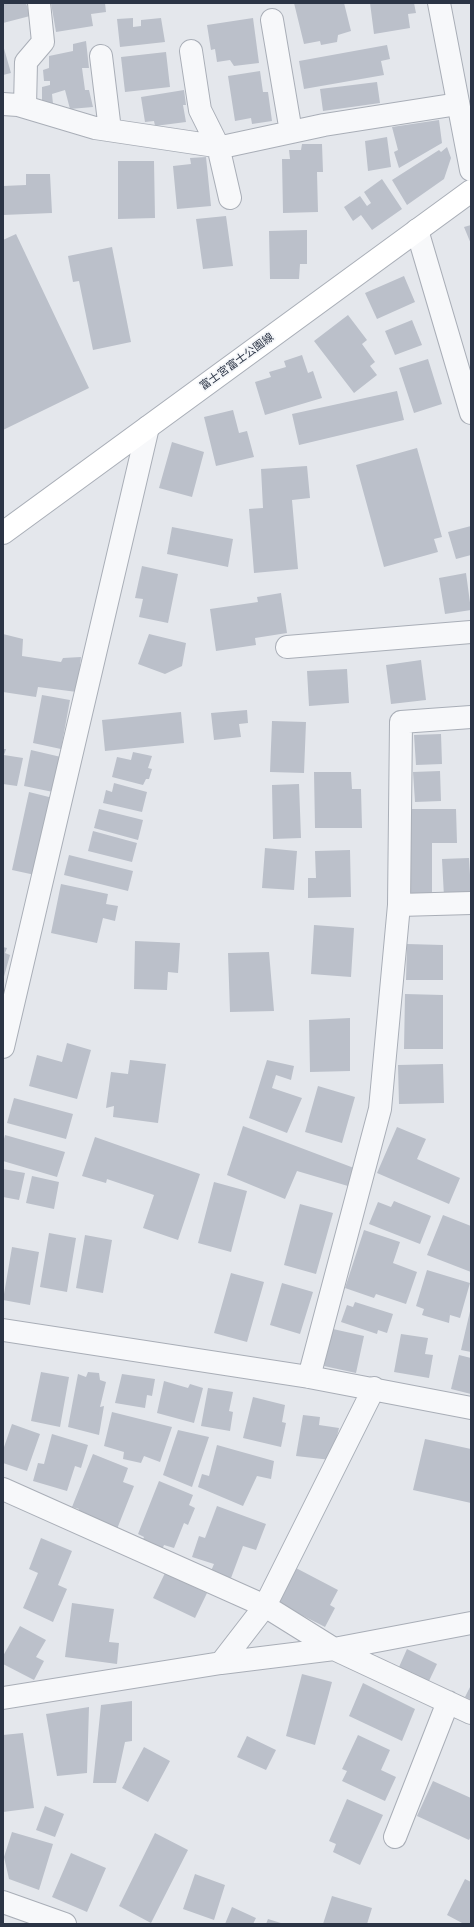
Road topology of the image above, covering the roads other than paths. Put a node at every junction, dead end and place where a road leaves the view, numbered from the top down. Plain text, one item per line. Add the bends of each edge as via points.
1 (39, 3) edge
2 (439, 3) edge
3 (272, 20) dead end
4 (191, 51) dead end
5 (101, 56) dead end
6 (3, 104) edge
7 (458, 104) junction
8 (26, 107) junction
9 (110, 130) junction
10 (291, 132) junction
11 (218, 146) junction
12 (471, 170) edge
13 (471, 191) edge
14 (230, 198) dead end
15 (417, 230) junction
16 (471, 411) edge
17 (148, 427) junction
18 (3, 532) edge
19 (471, 632) edge
20 (287, 647) dead end
21 (471, 717) edge
22 (471, 903) edge
23 (399, 906) junction
24 (3, 1047) edge
25 (3, 1330) edge
26 (309, 1377) junction
27 (374, 1388) junction
28 (471, 1408) edge
29 (3, 1488) edge
30 (266, 1606) junction
31 (471, 1623) edge
32 (334, 1649) junction
33 (221, 1663) junction
34 (3, 1698) edge
35 (448, 1702) junction
36 (471, 1713) edge
37 (395, 1837) dead end
38 (3, 1902) edge
39 (65, 1924) edge

1 - 8 street via 43,42 26,62
2 - 7 street
3 - 10 street
4 - 11 street via 200,110
5 - 9 street
6 - 8 street
7 - 10 street
7 - 12 street
8 - 9 street via 95,128
9 - 11 street
10 - 11 street
11 - 14 street
13 - 15 main road, 富士宮富士公園線
15 - 16 street
15 - 17 main road, 富士宮富士公園線
17 - 18 main road, 富士宮富士公園線
17 - 24 street
19 - 20 street
21 - 23 street via 401,722
22 - 23 street
23 - 26 street via 380,1109
25 - 26 street
26 - 27 street
27 - 28 street
27 - 30 street
29 - 30 street
30 - 32 street
30 - 33 street
31 - 32 street
32 - 33 street
32 - 35 street
33 - 34 street
35 - 36 street
35 - 37 street
38 - 39 street

